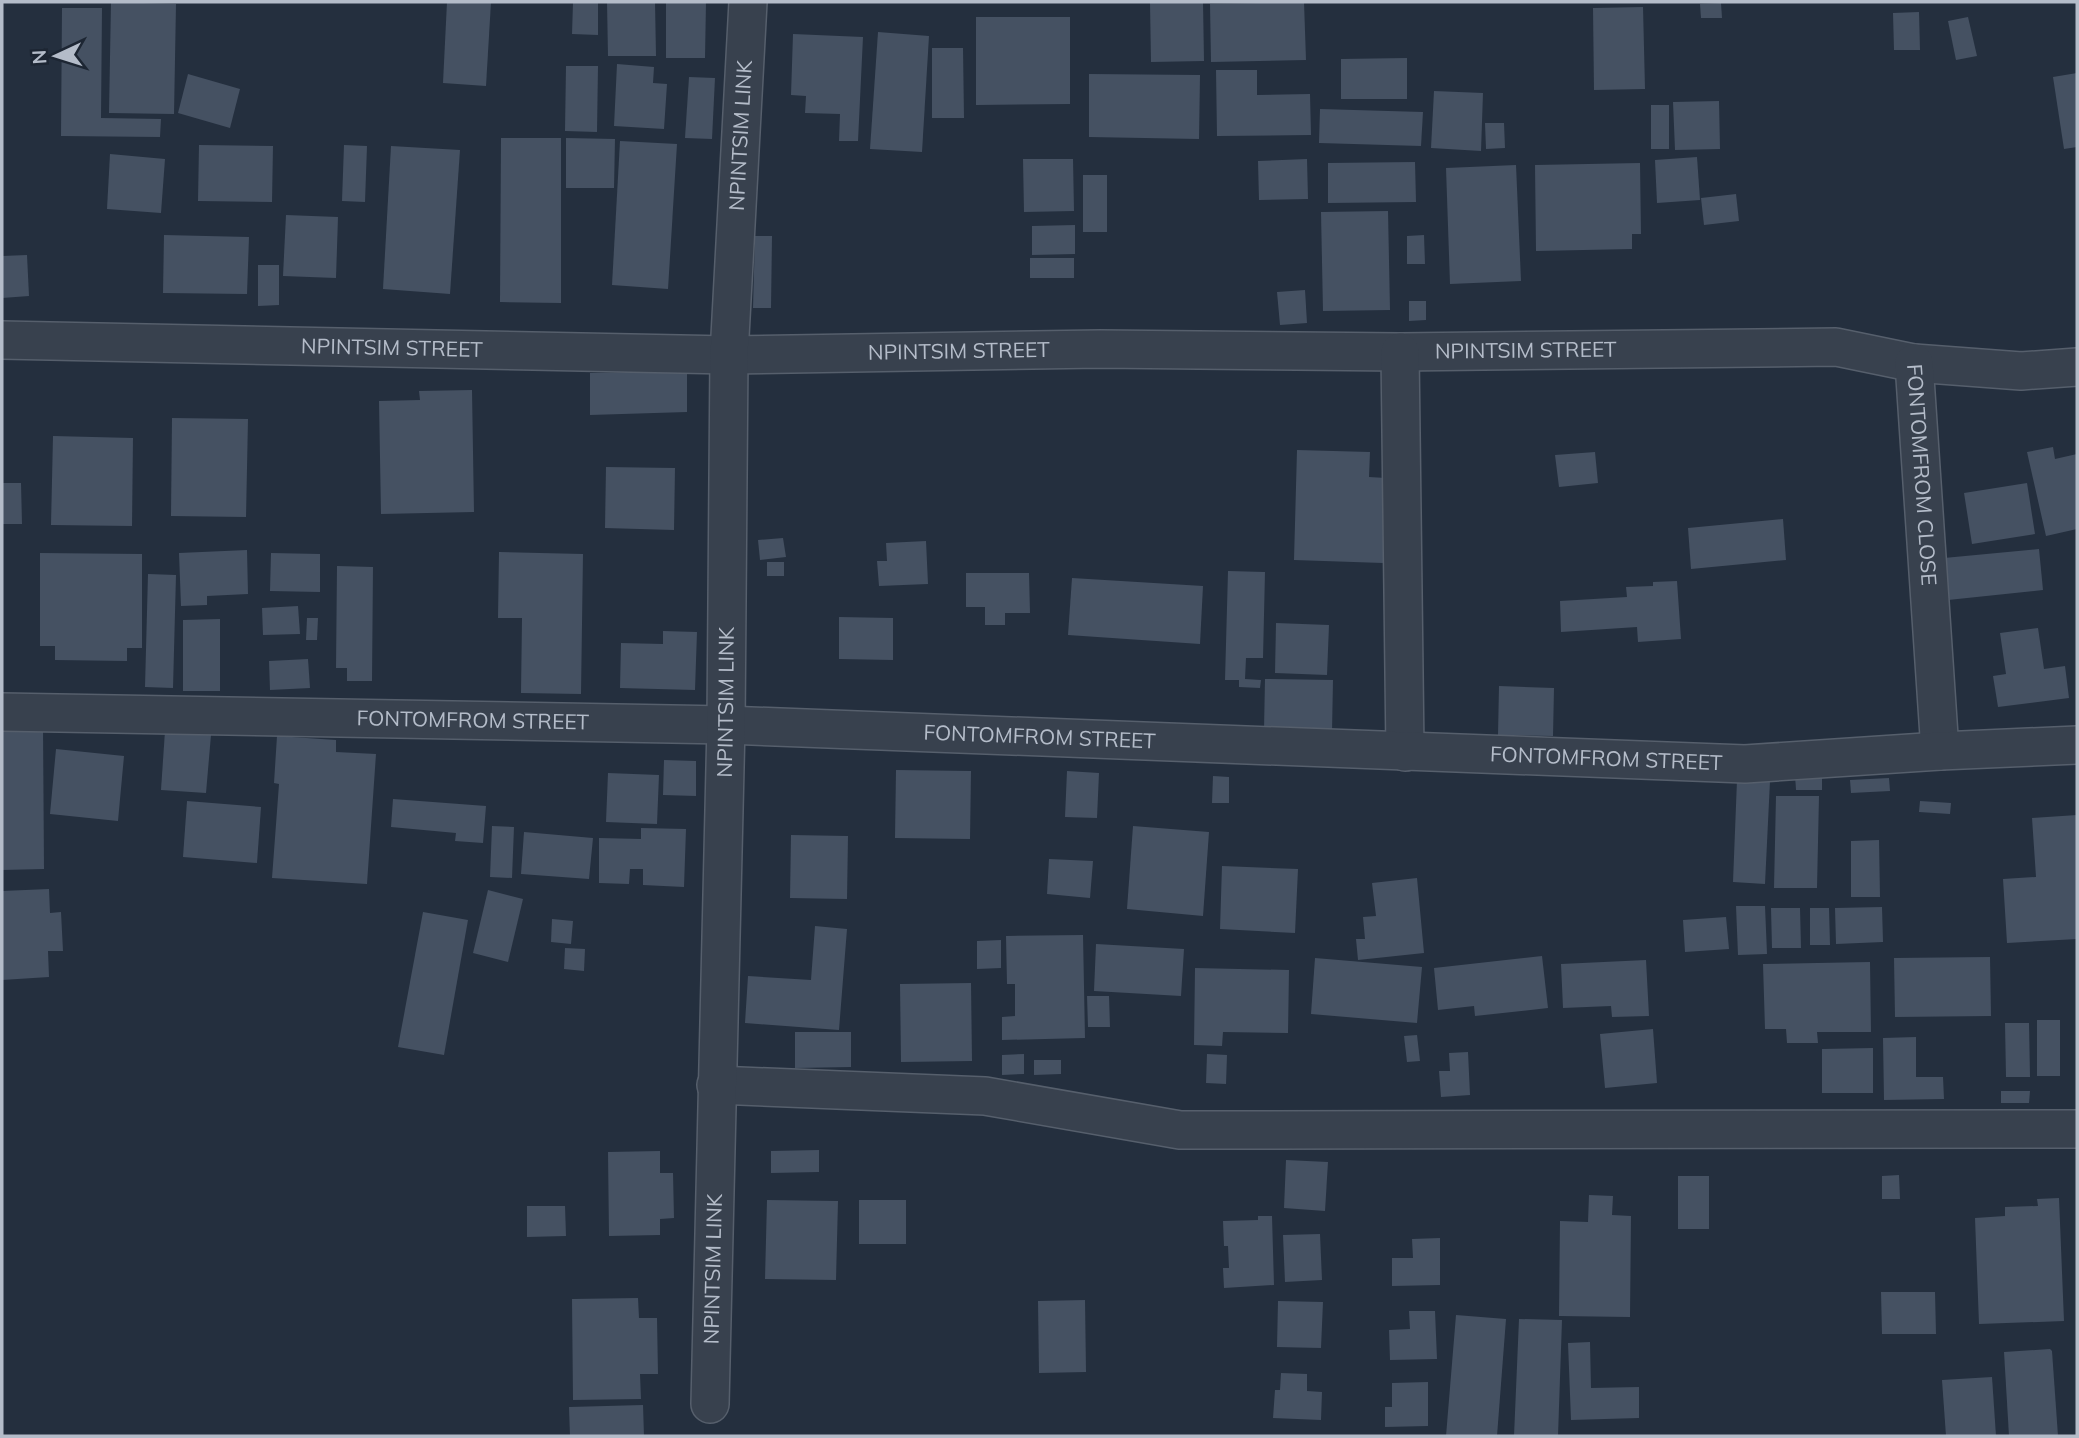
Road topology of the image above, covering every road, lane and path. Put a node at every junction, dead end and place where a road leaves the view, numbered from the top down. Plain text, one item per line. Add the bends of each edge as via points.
1 (748, 2) edge
2 (2, 341) edge
3 (1400, 352) junction
4 (729, 355) junction
5 (1914, 363) junction
6 (2077, 366) edge
7 (2, 712) edge
8 (726, 725) junction
9 (2077, 745) edge
10 (1940, 751) junction
11 (1405, 752) junction
12 (716, 1086) junction
13 (2077, 1129) edge
14 (710, 1405) dead end

1 - 4 street, NPINTSIM LINK
2 - 4 street, NPINTSIM STREET
3 - 4 street, NPINTSIM STREET via 1100,349
3 - 5 street, NPINTSIM STREET via 1836,346
3 - 11 street
4 - 8 street, NPINTSIM LINK
5 - 6 street, FONTOMFROM CLOSE via 2021,371
5 - 10 street, FONTOMFROM CLOSE
7 - 8 street, FONTOMFROM STREET
8 - 11 street, FONTOMFROM STREET
8 - 12 street, NPINTSIM LINK
9 - 10 street, FONTOMFROM STREET
10 - 11 street, FONTOMFROM STREET via 1745,764
12 - 13 street via 985,1096 1180,1130
12 - 14 street, NPINTSIM LINK

